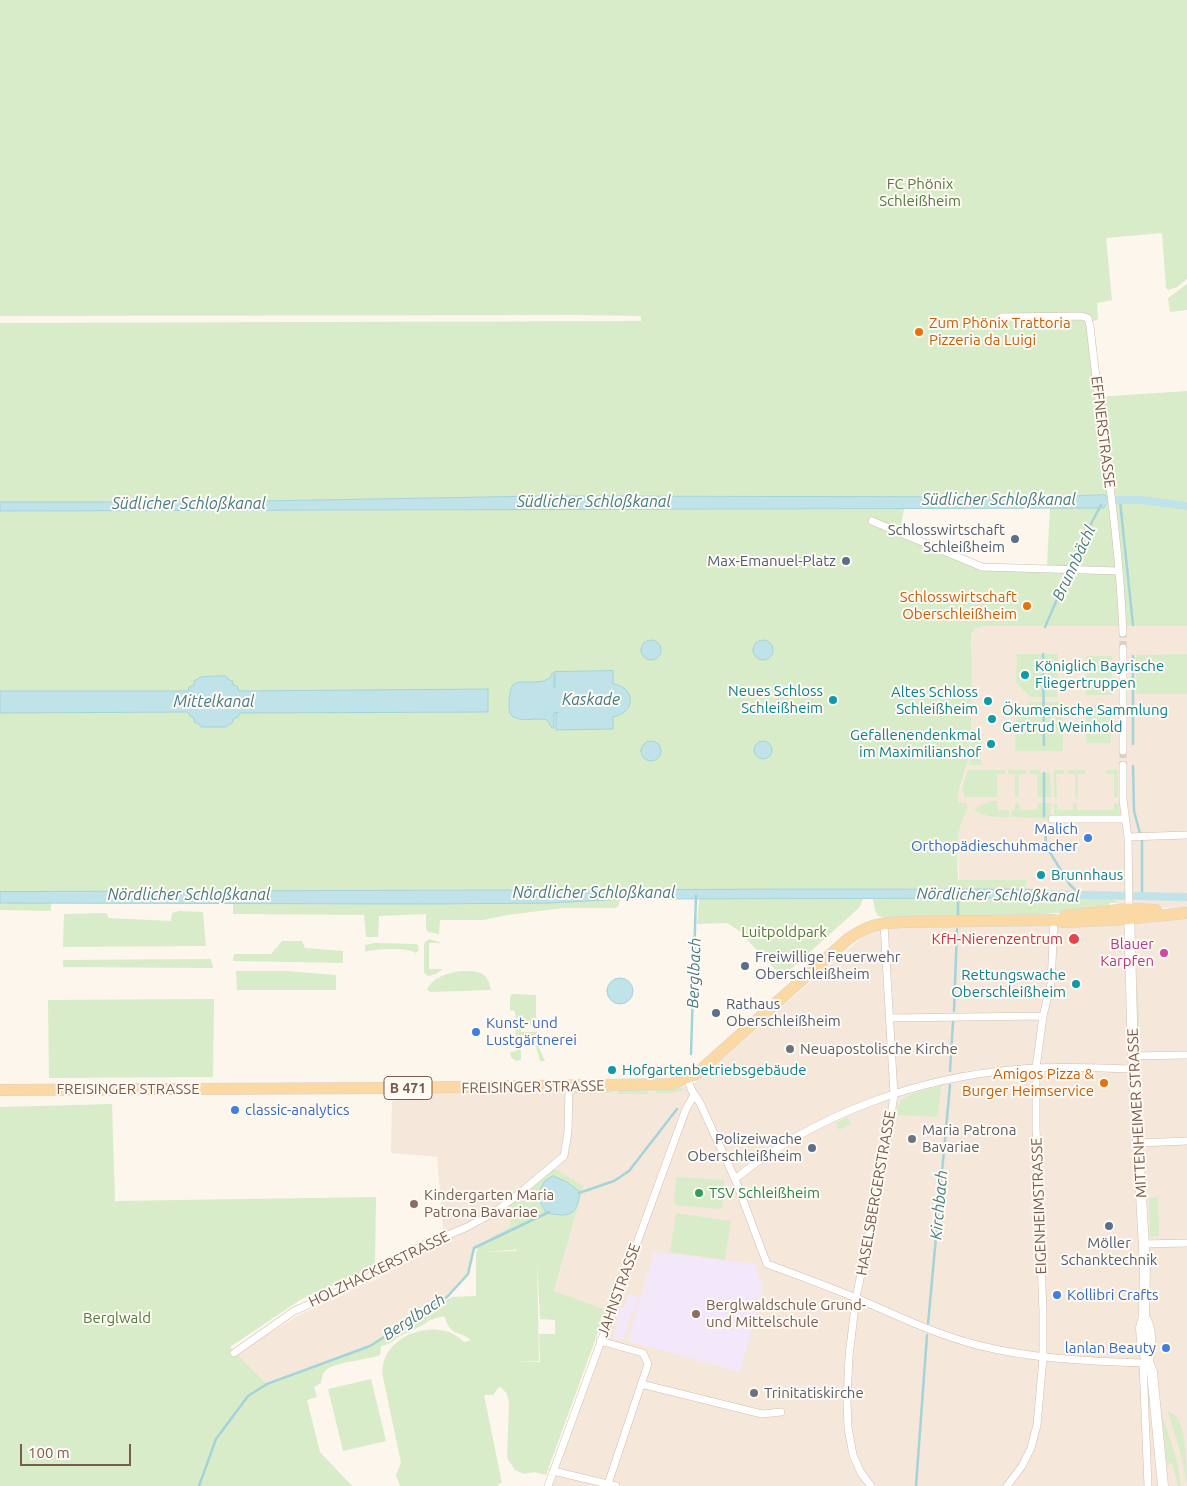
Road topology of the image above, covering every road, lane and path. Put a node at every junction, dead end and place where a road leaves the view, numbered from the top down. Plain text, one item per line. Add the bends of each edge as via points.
1 (1000, 317) dead end
2 (872, 521) dead end
3 (1119, 571) junction
4 (1123, 633) tunnel mouth
5 (1123, 648) tunnel mouth
6 (1123, 751) tunnel mouth
7 (1123, 766) tunnel mouth
8 (1052, 819) dead end
9 (1126, 819) junction
10 (1132, 836) junction
11 (1187, 836) edge
12 (1129, 909) junction
13 (1187, 912) edge
14 (1054, 920) junction
15 (884, 924) junction
16 (1043, 1016) junction
17 (890, 1018) junction
18 (1187, 1055) edge
19 (1133, 1056) junction
20 (1036, 1068) junction
21 (1135, 1069) junction
22 (688, 1079) junction
23 (569, 1086) junction
24 (0, 1090) edge
25 (694, 1095) junction
26 (894, 1095) junction
27 (1187, 1142) edge
28 (1139, 1143) junction
29 (735, 1179) junction
30 (1187, 1243) edge
31 (1143, 1244) junction
32 (856, 1298) junction
33 (600, 1341) junction
34 (234, 1353) dead end
35 (1043, 1358) junction
36 (1146, 1362) junction
37 (641, 1384) junction
38 (781, 1412) dead end
39 (553, 1471) junction
40 (608, 1484) junction
41 (548, 1486) edge
42 (616, 1486) edge
43 (871, 1486) edge
44 (1007, 1486) edge
45 (1148, 1486) edge
46 (1163, 1486) edge

1 - 3 street, EFFNERSTRASSE via 1088,318
2 - 3 street via 982,567
3 - 4 street, EFFNERSTRASSE
5 - 6 street
7 - 9 street
8 - 9 street
9 - 10 street
10 - 11 street
10 - 12 street
12 - 13 main road, B 471
12 - 14 main road, FREISINGER STRASSE / B 471 via 1071,922
12 - 19 main road, MITTENHEIMER STRASSE
14 - 15 main road, FREISINGER STRASSE / B 471
14 - 16 street, EIGENHEIMSTRASSE via 1052,984
15 - 17 street, HASELSBERGERSTRASSE
15 - 22 main road, FREISINGER STRASSE / B 471 via 866,928 848,939
16 - 17 street
16 - 20 street, EIGENHEIMSTRASSE
17 - 26 street, HASELSBERGERSTRASSE
18 - 19 street
19 - 21 main road, MITTENHEIMER STRASSE
20 - 21 street
20 - 26 street via 958,1078
20 - 35 street, EIGENHEIMSTRASSE
21 - 28 main road, MITTENHEIMER STRASSE
22 - 23 main road, FREISINGER STRASSE / B 471 via 663,1085
22 - 25 street
23 - 24 main road, FREISINGER STRASSE / B 471
23 - 34 street, HOLZHACKERSTRASSE via 564,1156 514,1198 493,1213 423,1246 362,1281 294,1311
25 - 29 street
25 - 33 street, JAHNSTRASSE
26 - 29 street via 852,1109 809,1130
26 - 32 street, HASELSBERGERSTRASSE
27 - 28 street
28 - 31 main road, MITTENHEIMER STRASSE
29 - 32 street via 767,1264
30 - 31 street
31 - 36 main road, MITTENHEIMER STRASSE via 1144,1316 1150,1326 1150,1350
32 - 35 street via 901,1319 975,1345
32 - 43 street, HASELSBERGERSTRASSE via 848,1376 848,1428 861,1473
33 - 37 street via 642,1353 648,1364
33 - 39 street, JAHNSTRASSE
35 - 36 street
35 - 44 street, EIGENHEIMSTRASSE via 1037,1425 1031,1448
36 - 45 street, MITTENHEIMER STRASSE
36 - 46 main road, MITTENHEIMER STRASSE via 1152,1372
37 - 38 street via 762,1414
37 - 40 street
39 - 40 street
39 - 41 street, JAHNSTRASSE
40 - 42 street

